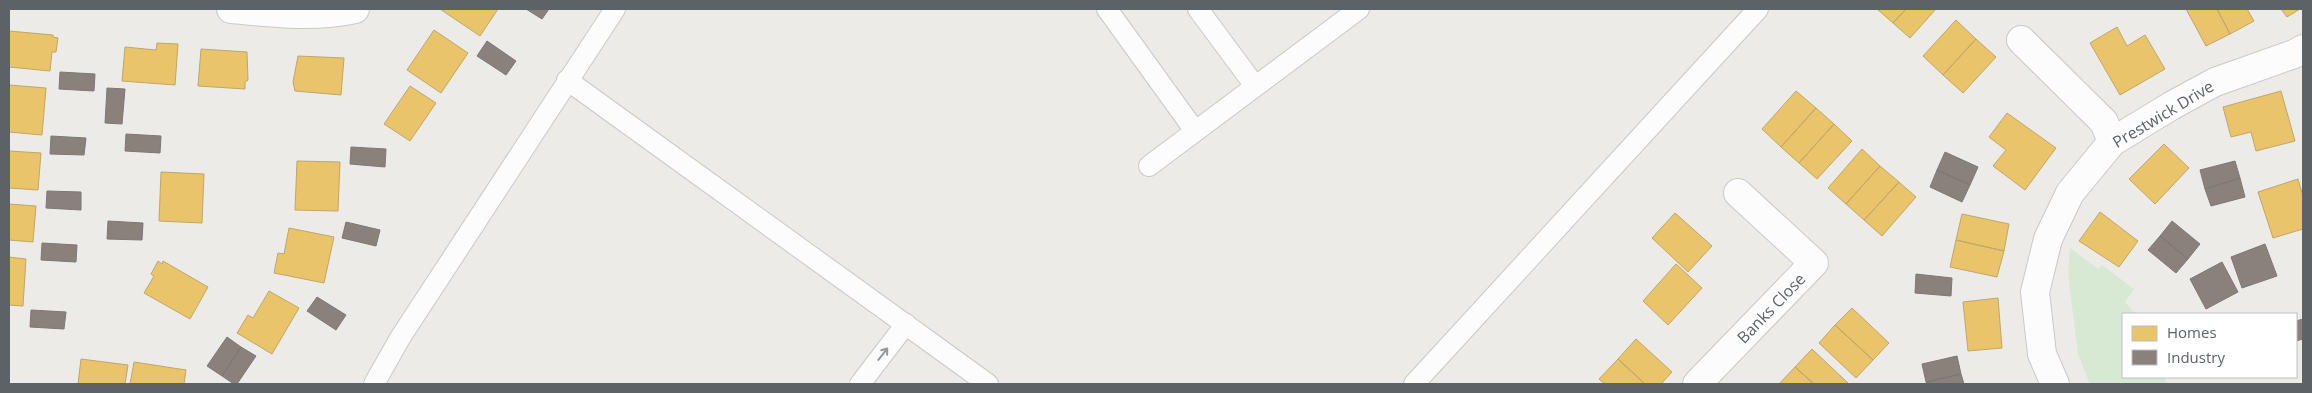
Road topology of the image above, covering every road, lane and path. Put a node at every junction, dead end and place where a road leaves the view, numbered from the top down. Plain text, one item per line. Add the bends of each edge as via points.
1 (231, 9) edge
2 (355, 9) edge
3 (615, 9) edge
4 (1107, 9) edge
5 (1198, 9) edge
6 (1359, 9) edge
7 (1758, 9) edge
8 (2021, 40) dead end
9 (2300, 58) edge
10 (567, 80) junction
11 (1256, 86) junction
12 (1195, 131) junction
13 (2112, 142) junction
14 (1149, 166) dead end
15 (1738, 194) dead end
16 (906, 324) junction
17 (374, 384) edge
18 (860, 384) edge
19 (988, 384) edge
20 (1414, 384) edge
21 (1697, 384) edge
22 (2056, 384) edge

1 - 2 street via 333,14
3 - 10 lane
4 - 12 lane
5 - 11 lane
6 - 11 lane
7 - 20 lane
8 - 13 street via 2104,122
9 - 13 street, Prestwick Drive via 2215,82
10 - 16 lane
10 - 17 lane via 400,338
11 - 12 lane
12 - 14 lane
13 - 22 street, Prestwick Drive via 2070,193 2043,256 2035,292 2042,354
15 - 21 street, Banks Close via 1814,264
18 -> 16 lane
16 - 19 lane

